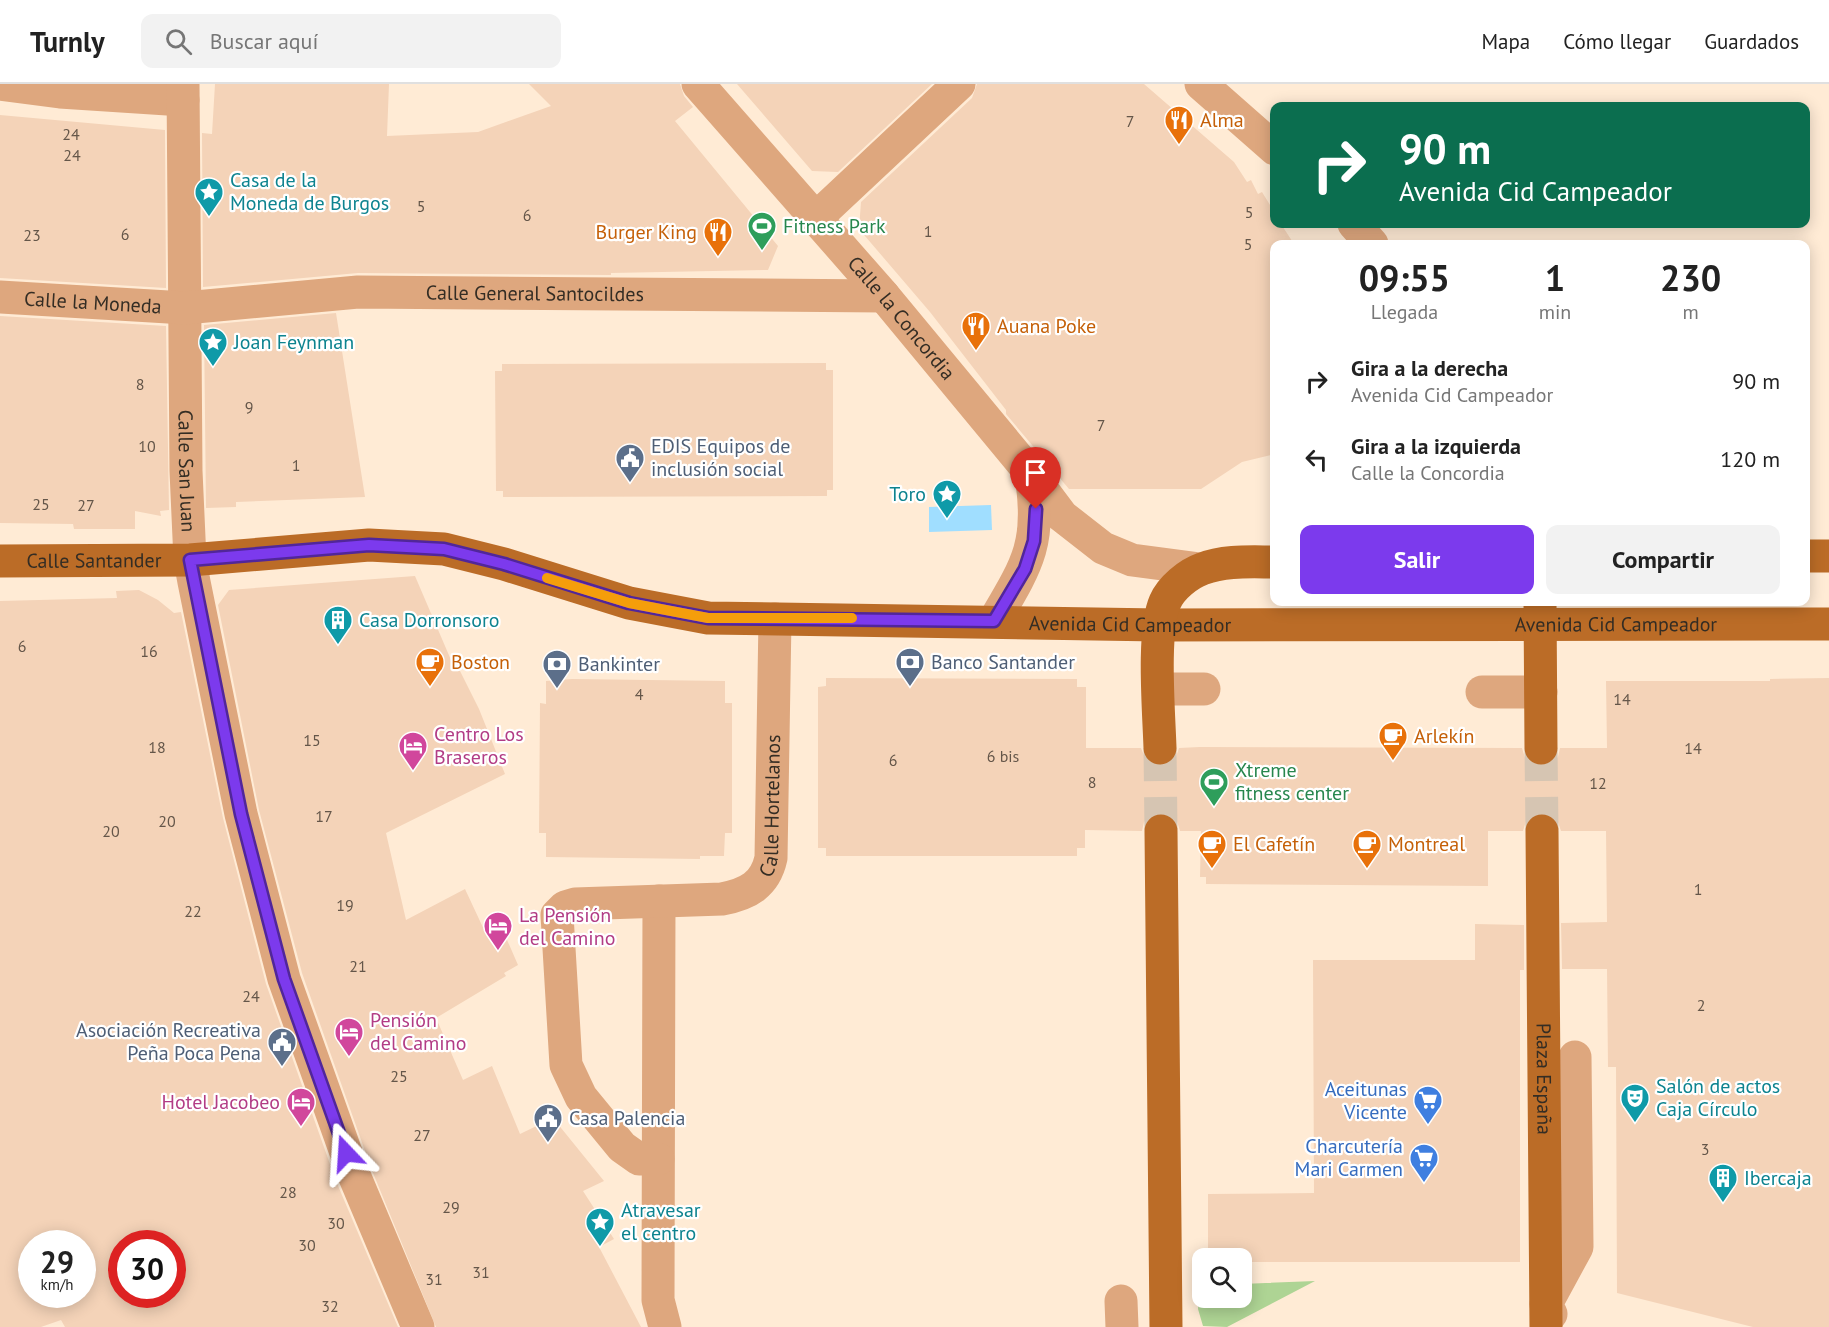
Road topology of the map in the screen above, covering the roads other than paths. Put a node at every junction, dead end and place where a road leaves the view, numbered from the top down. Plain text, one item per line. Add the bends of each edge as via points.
1 (0, 84) edge
2 (698, 84) edge
3 (958, 84) edge
4 (1201, 84) edge
5 (183, 92) edge
6 (1270, 145) edge
7 (816, 218) junction
8 (1358, 228) edge
9 (1368, 240) edge
10 (884, 296) junction
11 (0, 297) edge
12 (185, 308) junction
13 (1031, 474) junction
14 (1810, 556) edge
15 (1829, 556) edge
16 (190, 560) junction
17 (0, 561) edge
18 (1261, 562) edge
19 (1200, 569) junction
20 (1540, 613) edge
21 (775, 619) junction
22 (994, 621) junction
23 (1829, 624) edge
24 (1159, 625) junction
25 (1164, 689) junction
26 (1204, 690) dead end
27 (1482, 692) dead end
28 (1528, 692) junction
29 (1160, 748) tunnel mouth
30 (1541, 748) tunnel mouth
31 (1161, 831) tunnel mouth
32 (1542, 831) tunnel mouth
33 (659, 901) junction
34 (1575, 1057) dead end
35 (658, 1159) junction
36 (1549, 1319) edge
37 (418, 1327) edge
38 (666, 1327) edge
39 (1166, 1327) edge

1 - 5 street via 60,92
2 - 7 street, Calle la Concordia
3 - 7 street
4 - 6 street
5 - 12 street, Calle San Juan
7 - 10 street, Calle la Concordia
8 - 9 street
10 - 12 street, Calle General Santocildes via 358,292
10 - 13 street, Calle la Concordia
11 - 12 street, Calle la Moneda
12 - 16 street, Calle San Juan
13 - 19 street, Calle la Concordia via 1062,516 1103,548 1132,560
13 - 22 street via 1036,509 1034,541 1025,569
14 - 15 main road
16 - 17 main road, Calle Santander
16 - 21 main road, Avenida Cid Campeador via 369,545 444,549 673,613
16 - 37 street, Calle San Juan via 241,814 284,979 354,1175
18 - 19 main road
19 - 24 main road via 1178,584 1165,601
20 - 23 main road, Avenida Cid Campeador
20 - 24 main road, Avenida Cid Campeador
20 - 28 main road
21 - 22 main road, Avenida Cid Campeador
21 - 33 street, Calle Hortelanos via 768,874 741,896
22 - 24 main road, Avenida Cid Campeador
24 - 25 main road
25 - 26 street
25 - 29 main road
27 - 28 street
28 - 30 main road
31 - 39 main road
32 - 36 main road, Plaza España
33 - 35 street
33 - 35 street, Calle Hortelanos via 575,904 557,915 566,1065 581,1097 622,1148 639,1160
34 - 36 street via 1577,1247
35 - 38 street via 658,1300

